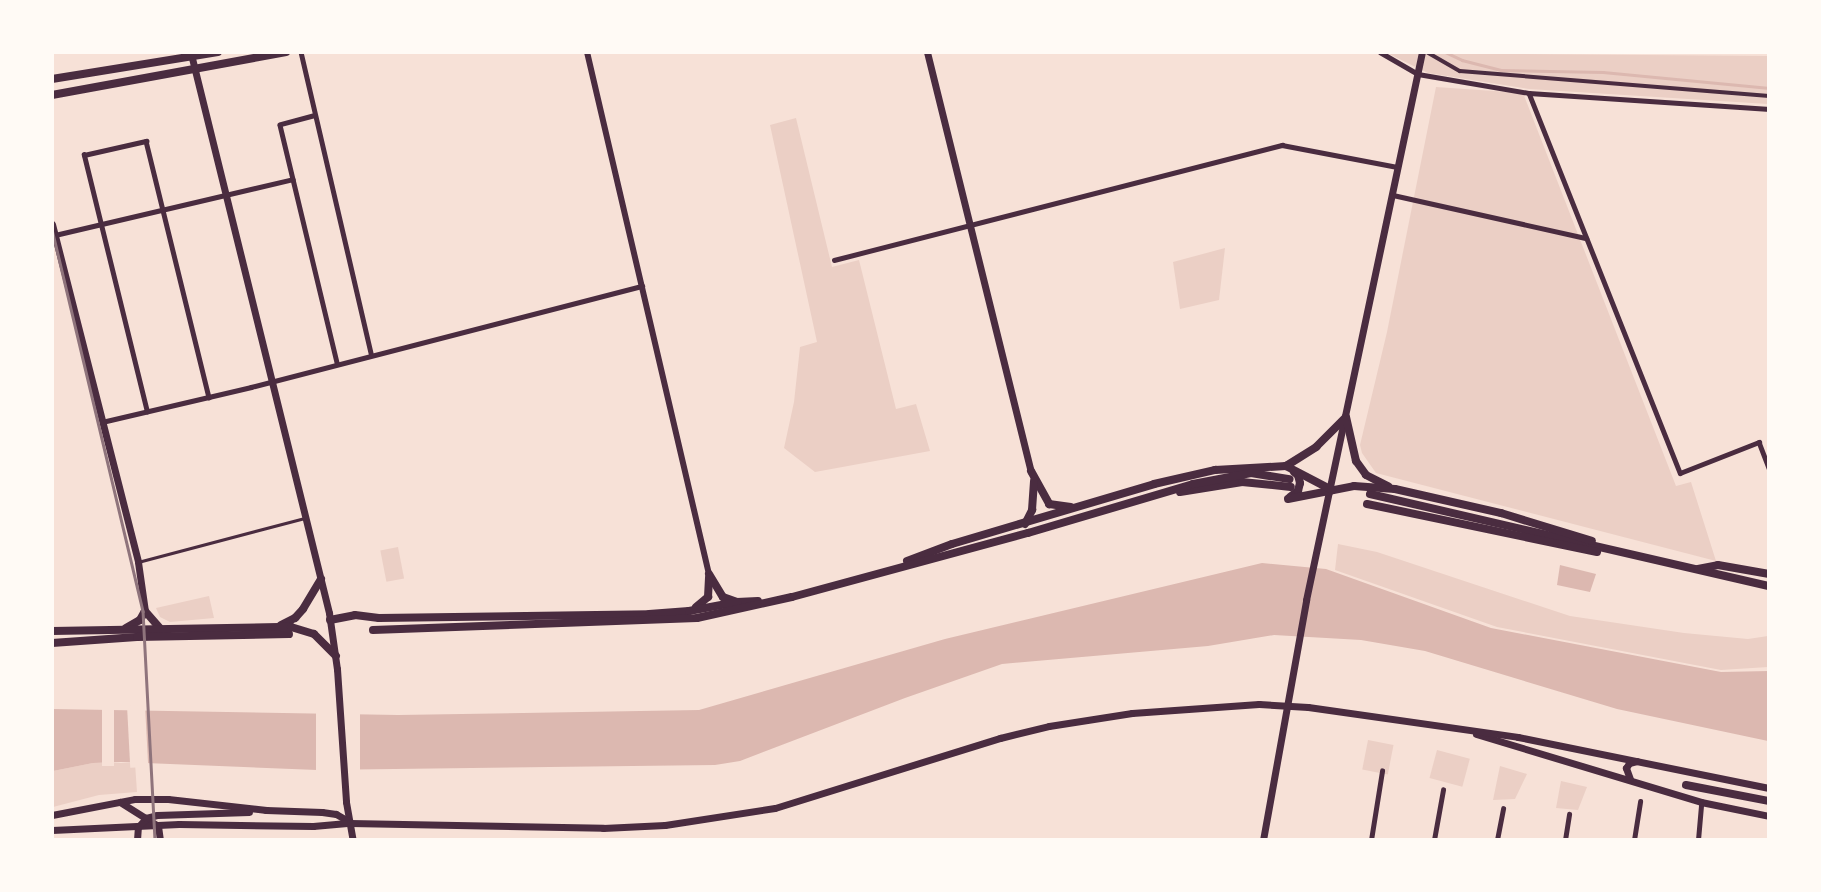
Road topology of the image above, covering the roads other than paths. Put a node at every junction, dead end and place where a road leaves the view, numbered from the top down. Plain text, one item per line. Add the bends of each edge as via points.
1 (218, 52) edge
2 (286, 52) edge
3 (301, 52) edge
4 (587, 52) edge
5 (927, 52) edge
6 (1380, 52) edge
7 (1425, 52) edge
8 (191, 55) edge
9 (195, 70) junction
10 (1418, 74) junction
11 (52, 79) edge
12 (1529, 93) junction
13 (52, 95) edge
14 (1769, 96) edge
15 (1769, 109) edge
16 (313, 116) junction
17 (1399, 168) junction
18 (293, 179) junction
19 (226, 193) junction
20 (1393, 195) junction
21 (163, 208) junction
22 (102, 223) junction
23 (970, 223) junction
24 (52, 224) edge
25 (55, 235) junction
26 (1586, 237) junction
27 (834, 260) dead end
28 (642, 286) junction
29 (371, 354) junction
30 (337, 363) junction
31 (271, 382) junction
32 (209, 397) junction
33 (147, 412) junction
34 (1346, 416) junction
35 (102, 422) junction
36 (1286, 466) junction
37 (1769, 468) edge
38 (1031, 471) junction
39 (1184, 486) junction
40 (1142, 488) junction
41 (1395, 489) junction
42 (1332, 490) junction
43 (1128, 492) junction
44 (1370, 494) dead end
45 (1367, 504) dead end
46 (1082, 506) junction
47 (1109, 510) junction
48 (1088, 515) junction
49 (307, 517) junction
50 (1025, 524) junction
51 (1623, 552) junction
52 (1652, 561) junction
53 (138, 562) junction
54 (1692, 570) junction
55 (884, 571) junction
56 (709, 574) junction
57 (1769, 574) edge
58 (321, 579) junction
59 (1769, 586) edge
60 (779, 600) junction
61 (737, 602) junction
62 (145, 611) junction
63 (689, 611) junction
64 (330, 620) junction
65 (278, 626) junction
66 (160, 628) junction
67 (125, 629) junction
68 (373, 630) dead end
69 (52, 631) edge
70 (289, 634) dead end
71 (52, 643) edge
72 (336, 656) junction
73 (1286, 705) junction
74 (1449, 726) junction
75 (1641, 761) junction
76 (1382, 771) dead end
77 (1632, 781) junction
78 (1686, 785) dead end
79 (1769, 788) edge
80 (1443, 790) dead end
81 (1640, 801) dead end
82 (119, 802) junction
83 (1701, 802) junction
84 (1769, 802) edge
85 (1503, 809) dead end
86 (266, 810) junction
87 (1569, 814) dead end
88 (52, 815) edge
89 (1769, 816) edge
90 (146, 818) junction
91 (350, 823) junction
92 (179, 824) junction
93 (158, 826) junction
94 (138, 827) junction
95 (52, 830) edge
96 (137, 839) edge
97 (162, 839) edge
98 (353, 839) edge
99 (1263, 839) edge
100 (1371, 839) edge
101 (1434, 839) edge
102 (1497, 839) edge
103 (1565, 839) edge
104 (1634, 839) edge
105 (1698, 839) edge

1 - 8 main road
2 - 9 main road
3 - 16 street
4 - 28 street
5 - 23 main road
6 - 10 street
7 - 10 main road
7 - 14 street via 1460,71
8 - 9 main road
8 - 11 main road
9 - 13 main road
9 - 19 main road
10 - 12 street
10 - 17 main road
12 - 15 street
12 - 26 street
16 - 18 street via 280,125
16 - 29 street
17 - 20 main road
17 - 23 street via 1282,145
18 - 19 street
18 - 30 street
19 - 21 street
19 - 31 main road
20 - 26 street
20 - 34 main road
21 - 22 street
21 - 22 street via 146,141 84,155
21 - 32 street
22 - 25 street
22 - 33 street
23 - 27 street
23 - 38 main road
24 - 25 main road
25 - 35 main road
26 - 37 street via 1681,473 1759,442
28 - 29 street
28 - 56 street
29 - 30 street
30 - 31 street
31 - 32 street
31 - 49 main road
32 - 33 street
33 - 35 street
34 - 36 main road via 1316,447
34 - 41 main road via 1349,443 1366,475
34 - 42 main road
35 - 53 main road
36 - 40 main road via 1215,470
36 - 42 main road
36 - 42 main road via 1298,475 1300,483 1288,499
38 - 46 main road via 1049,504
38 - 50 main road via 1035,495
39 - 40 main road
39 - 47 main road
39 - 47 main road via 1251,473 1291,483 1222,484
40 - 43 main road
41 - 42 main road via 1361,486
41 - 51 main road via 1559,529
42 - 73 main road
43 - 46 main road
43 - 48 main road
44 - 51 main road
45 - 52 main road
46 - 50 main road
47 - 48 main road
48 - 55 main road
49 - 53 lane
49 - 58 main road
50 - 55 main road via 924,553
51 - 52 main road
52 - 54 main road
53 - 62 main road
54 - 57 main road via 1718,565
54 - 59 main road
55 - 60 main road
56 - 61 main road via 723,597
56 - 63 main road via 705,603
58 - 64 main road
58 - 65 main road via 295,618
60 - 61 main road
60 - 68 main road via 723,614 665,621
61 - 63 main road
62 - 66 main road
62 - 67 main road via 140,621
63 - 64 main road via 355,615
64 - 72 main road
65 - 66 main road
65 - 72 main road via 303,628
66 - 67 main road
67 - 69 main road
70 - 71 main road
72 - 91 main road
73 - 74 main road
73 - 91 main road via 1155,711 1049,726 775,808 665,825
73 - 99 main road
74 - 75 main road
74 - 77 main road
75 - 77 main road via 1627,766 1626,775
75 - 79 main road
76 - 100 street
77 - 83 main road
78 - 84 main road
80 - 101 street
81 - 104 street
82 - 86 main road via 168,799
82 - 88 main road
82 - 90 main road
83 - 89 main road
83 - 105 street
85 - 102 street
86 - 90 main road
86 - 91 main road via 336,814
87 - 103 street
90 - 93 main road
90 - 94 main road
91 - 92 main road
91 - 98 main road
92 - 93 main road
92 - 97 main road
93 - 94 main road
93 - 97 main road
94 - 95 main road
94 - 96 main road

